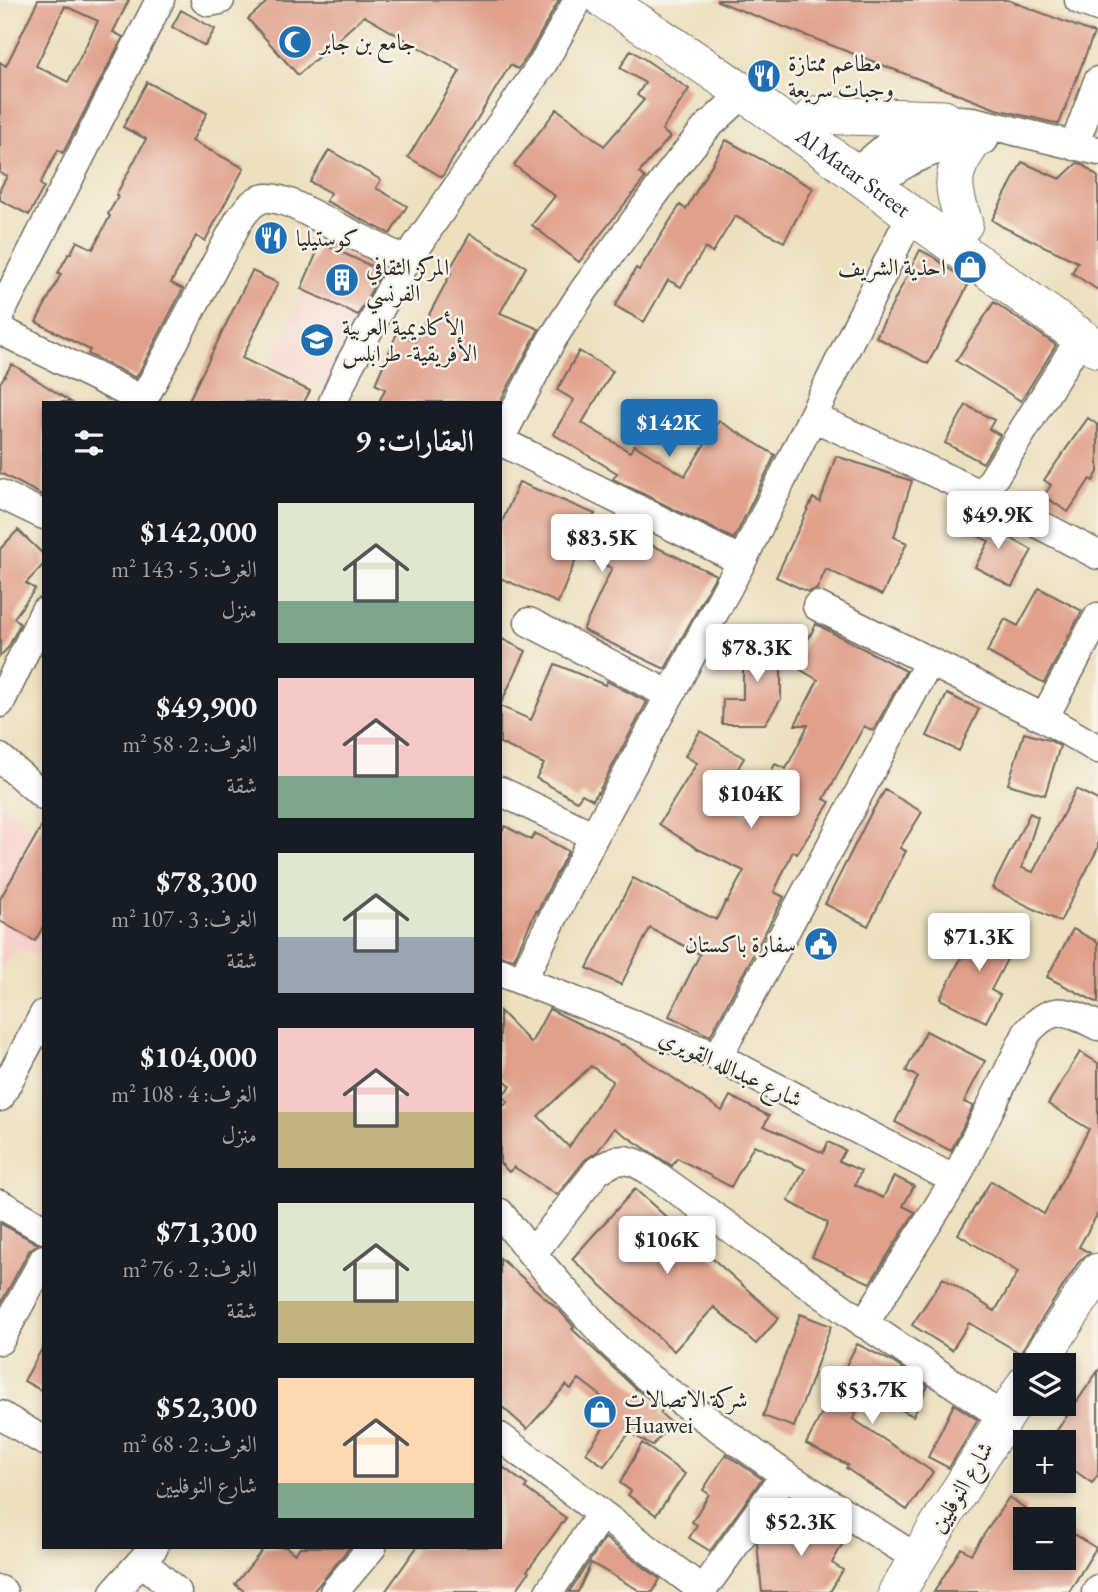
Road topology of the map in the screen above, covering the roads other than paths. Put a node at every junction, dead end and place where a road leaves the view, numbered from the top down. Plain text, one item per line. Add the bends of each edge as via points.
1 (160, 0) edge
2 (205, 0) edge
3 (220, 0) edge
4 (578, 0) edge
5 (604, 0) edge
6 (648, 0) edge
7 (1079, 0) edge
8 (1098, 7) edge
9 (1098, 81) edge
10 (744, 93) junction
11 (814, 115) junction
12 (944, 118) junction
13 (1029, 135) junction
14 (972, 142) junction
15 (1086, 149) edge
16 (873, 172) junction
17 (911, 215) junction
18 (964, 224) junction
19 (406, 261) junction
20 (0, 314) edge
21 (0, 330) edge
22 (1092, 334) edge
23 (143, 401) edge
24 (333, 401) edge
25 (813, 416) junction
26 (502, 436) edge
27 (502, 441) edge
28 (0, 494) edge
29 (983, 495) junction
30 (42, 514) edge
31 (1098, 555) edge
32 (742, 561) junction
33 (817, 606) dead end
34 (42, 616) edge
35 (1098, 617) edge
36 (529, 622) dead end
37 (929, 662) junction
38 (670, 695) junction
39 (0, 704) edge
40 (1044, 718) junction
41 (1098, 749) edge
42 (0, 758) edge
43 (502, 793) edge
44 (42, 794) edge
45 (594, 836) junction
46 (511, 976) edge
47 (42, 1022) edge
48 (1098, 1026) edge
49 (34, 1055) edge
50 (718, 1057) junction
51 (0, 1097) edge
52 (955, 1180) junction
53 (0, 1205) edge
54 (502, 1216) edge
55 (42, 1228) edge
56 (532, 1254) junction
57 (42, 1263) edge
58 (1098, 1272) edge
59 (864, 1324) junction
60 (0, 1340) edge
61 (1045, 1353) edge
62 (1013, 1402) edge
63 (0, 1415) edge
64 (1003, 1417) junction
65 (502, 1439) edge
66 (42, 1440) edge
67 (785, 1475) junction
68 (601, 1514) junction
69 (370, 1549) edge
70 (148, 1554) edge
71 (918, 1559) junction
72 (701, 1591) edge
73 (114, 1592) edge
74 (177, 1592) edge
75 (334, 1592) edge
76 (549, 1592) edge
77 (897, 1592) edge

1 - 20 street
2 - 3 street
4 - 19 street via 543,63
5 - 10 main road, Al Matar Street
6 - 11 main road, Al Matar Street
7 - 8 street
9 - 15 street
10 - 16 main road, Al Matar Street
10 - 26 street via 706,128 584,290 551,341
11 - 12 main road
11 - 16 main road, Al Matar Street
12 - 13 street
12 - 16 street via 894,140
13 - 14 street
13 - 15 street
14 - 16 street
14 - 18 main road via 955,178
16 - 17 main road, Al Matar Street
16 - 18 main road, Al Matar Street
17 - 22 main road, Al Matar Street
17 - 25 street
18 - 22 main road, Al Matar Street
19 - 23 street via 292,204 264,197 239,220
19 - 24 street
21 - 23 street
22 - 29 street
25 - 29 street
25 - 32 street
27 - 32 street
28 - 30 street
29 - 31 street
32 - 38 street
33 - 37 street
34 - 39 street
35 - 40 street
36 - 38 street
37 - 40 street
37 - 50 street
38 - 45 street
40 - 41 street
42 - 44 street
43 - 45 street
45 - 46 street
46 - 50 street, شارع عبدالله القويري
47 - 49 street
48 - 52 street via 1063,1012 1037,1020
49 - 51 street
50 - 52 street, شارع عبدالله القويري
52 - 59 street
53 - 55 street
54 - 56 street
56 - 59 street via 598,1170 625,1160 649,1170
56 - 67 street via 647,1377
57 - 60 street
58 - 61 main road
59 - 64 street
62 - 64 main road, شارع النوفليين
63 - 66 street
64 - 71 main road, شارع النوفليين
65 - 68 street
67 - 71 street
67 - 72 street
68 - 72 street
68 - 76 street
69 - 75 street
70 - 73 street
70 - 74 street
71 - 77 main road, شارع النوفليين

